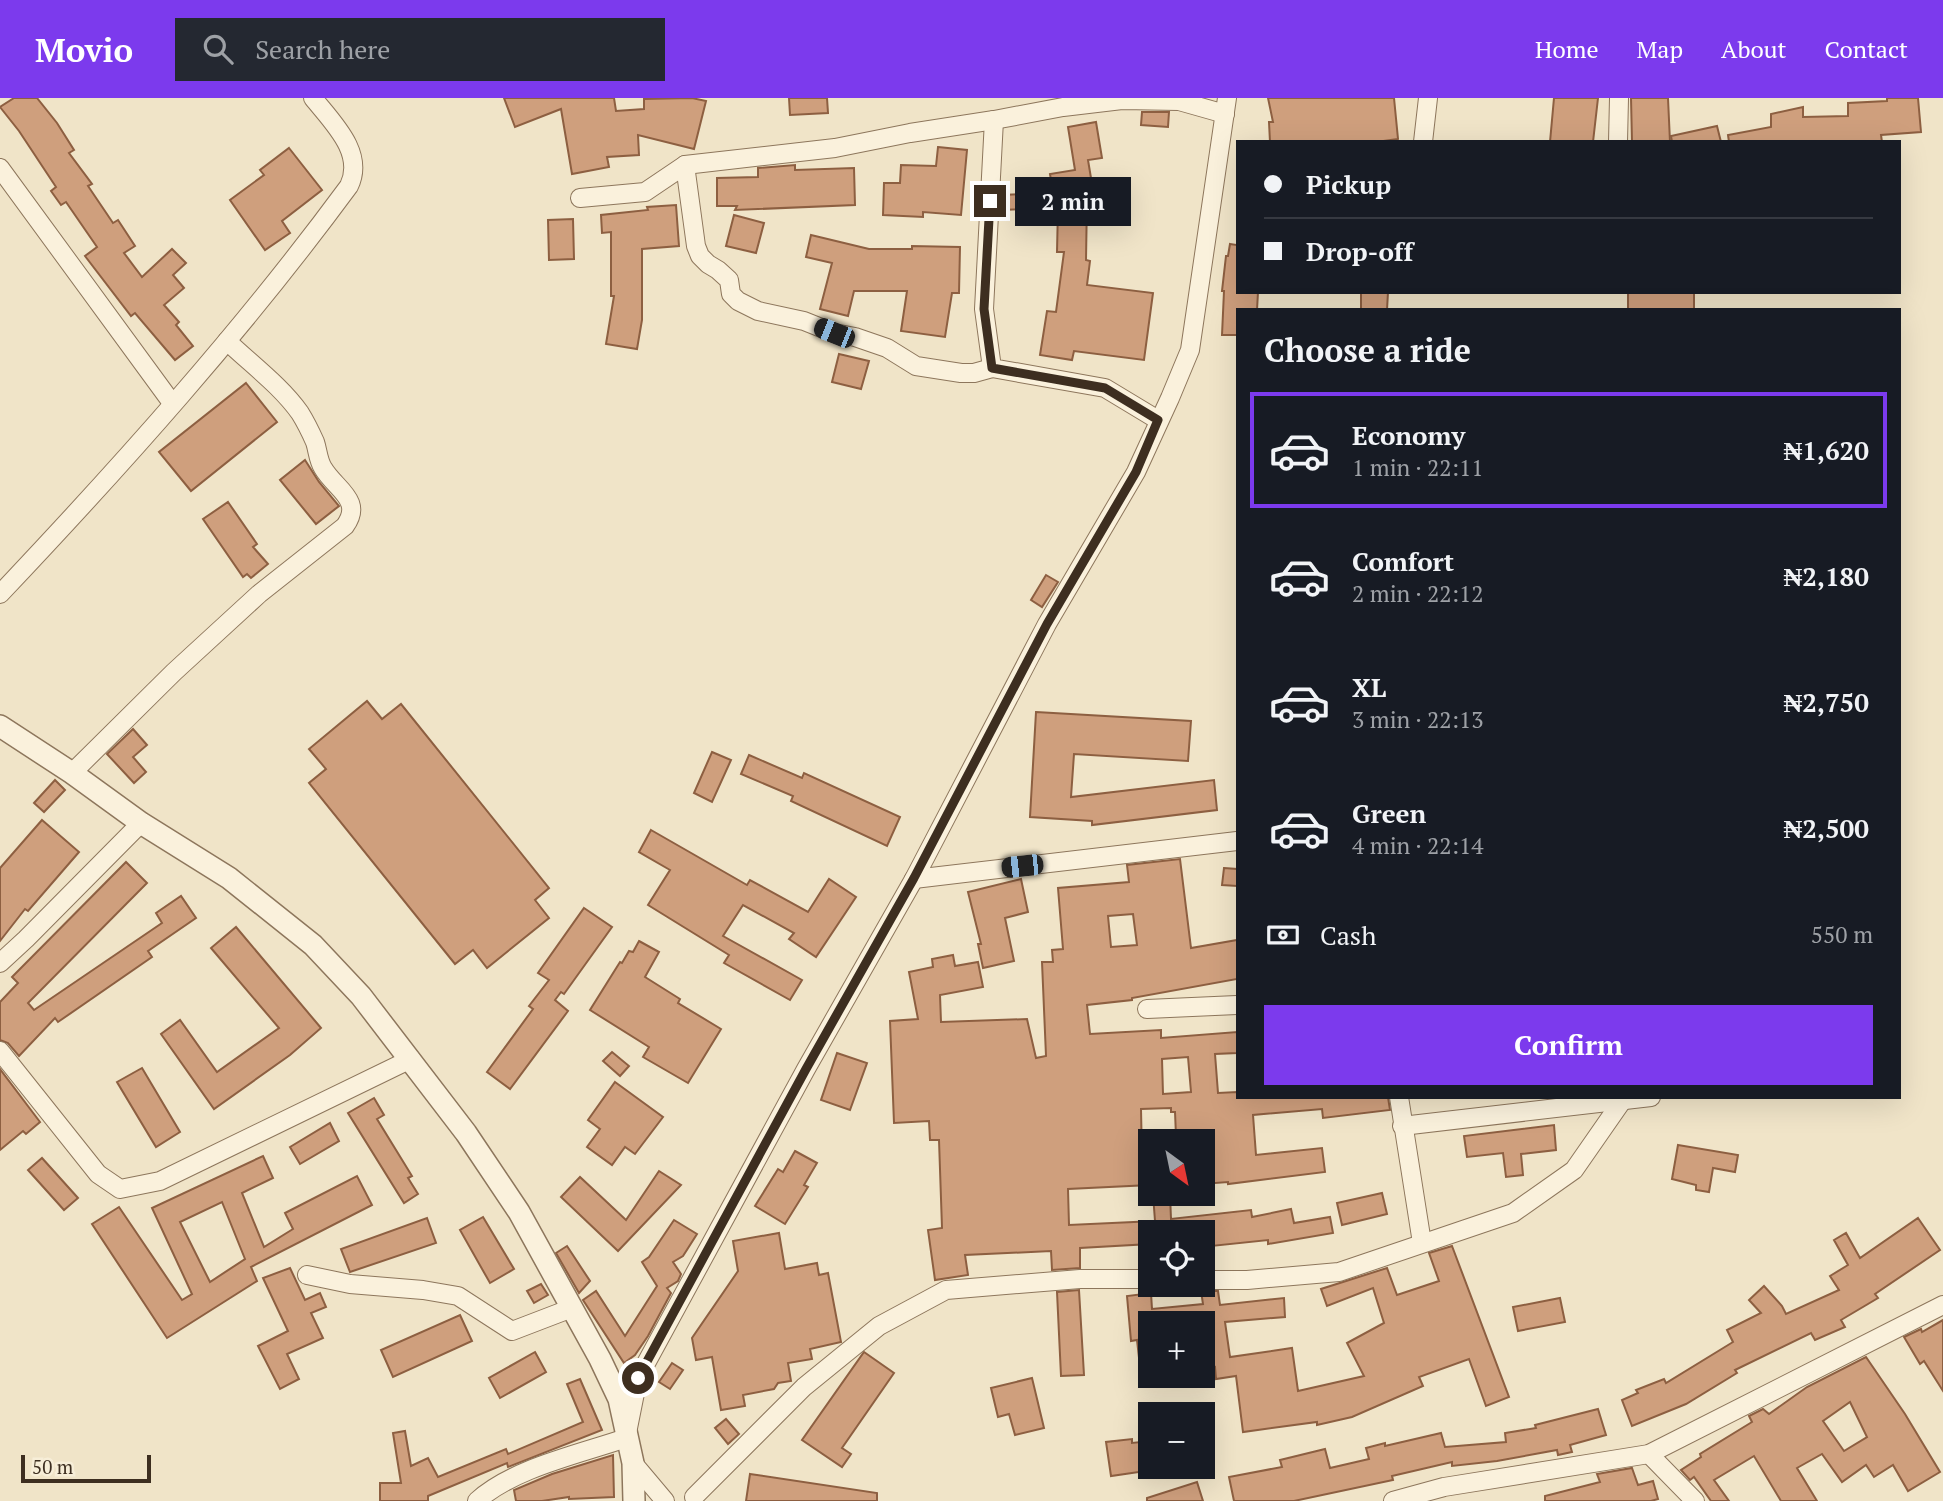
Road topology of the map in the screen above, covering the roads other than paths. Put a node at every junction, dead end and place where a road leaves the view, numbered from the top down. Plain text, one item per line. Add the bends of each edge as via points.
1 (313, 98) edge
2 (1428, 98) edge
3 (1619, 98) edge
4 (1226, 106) edge
5 (994, 120) junction
6 (1423, 140) edge
7 (1618, 140) edge
8 (685, 165) junction
9 (0, 168) edge
10 (580, 198) dead end
11 (227, 341) junction
12 (992, 368) junction
13 (172, 402) junction
14 (1158, 420) junction
15 (0, 594) edge
16 (0, 726) edge
17 (72, 773) junction
18 (141, 823) junction
19 (1236, 841) edge
20 (914, 878) junction
21 (0, 963) edge
22 (1236, 1005) edge
23 (1147, 1009) dead end
24 (0, 1052) edge
25 (411, 1059) junction
26 (1399, 1099) edge
27 (1636, 1099) edge
28 (1622, 1101) junction
29 (1402, 1126) junction
30 (1422, 1242) junction
31 (307, 1275) dead end
32 (1138, 1279) edge
33 (1215, 1279) edge
34 (1943, 1304) edge
35 (572, 1308) junction
36 (626, 1438) junction
37 (1649, 1454) junction
38 (633, 1464) junction
39 (696, 1499) edge
40 (477, 1501) edge
41 (634, 1501) edge
42 (665, 1501) edge
43 (1393, 1501) edge
44 (1695, 1501) edge

1 - 11 street via 347,141 354,176
2 - 6 street
3 - 7 street
4 - 5 street via 1122,100
4 - 14 street via 1189,350
5 - 8 street via 835,148
5 - 12 street via 984,309
8 - 10 street via 645,192
8 - 12 street via 696,246 700,256 729,280 737,301 887,348 916,366 961,373
9 - 13 street
11 - 13 street
11 - 17 street via 300,413 320,464 347,495 351,517 183,663
12 - 14 street via 1105,388
13 - 15 street
14 - 20 street via 1136,472 1047,624
16 - 17 street
17 - 18 street
18 - 21 street
18 - 25 street via 229,878 313,945
19 - 20 street
20 - 36 street via 638,1378
22 - 23 street
24 - 25 street via 98,1174 120,1189 160,1181
25 - 35 street via 519,1212
26 - 29 street
27 - 28 street
28 - 29 street
28 - 30 street via 1574,1170 1543,1192 1513,1213
29 - 30 street
30 - 33 street via 1339,1272
31 - 35 street via 458,1296 512,1331
32 - 39 street via 946,1290 879,1326 804,1387
34 - 37 street
35 - 36 street via 619,1399
36 - 38 street
36 - 40 street via 510,1478
37 - 43 street via 1444,1487
37 - 44 street
38 - 41 street
38 - 42 street
39 - 42 street via 679,1494

